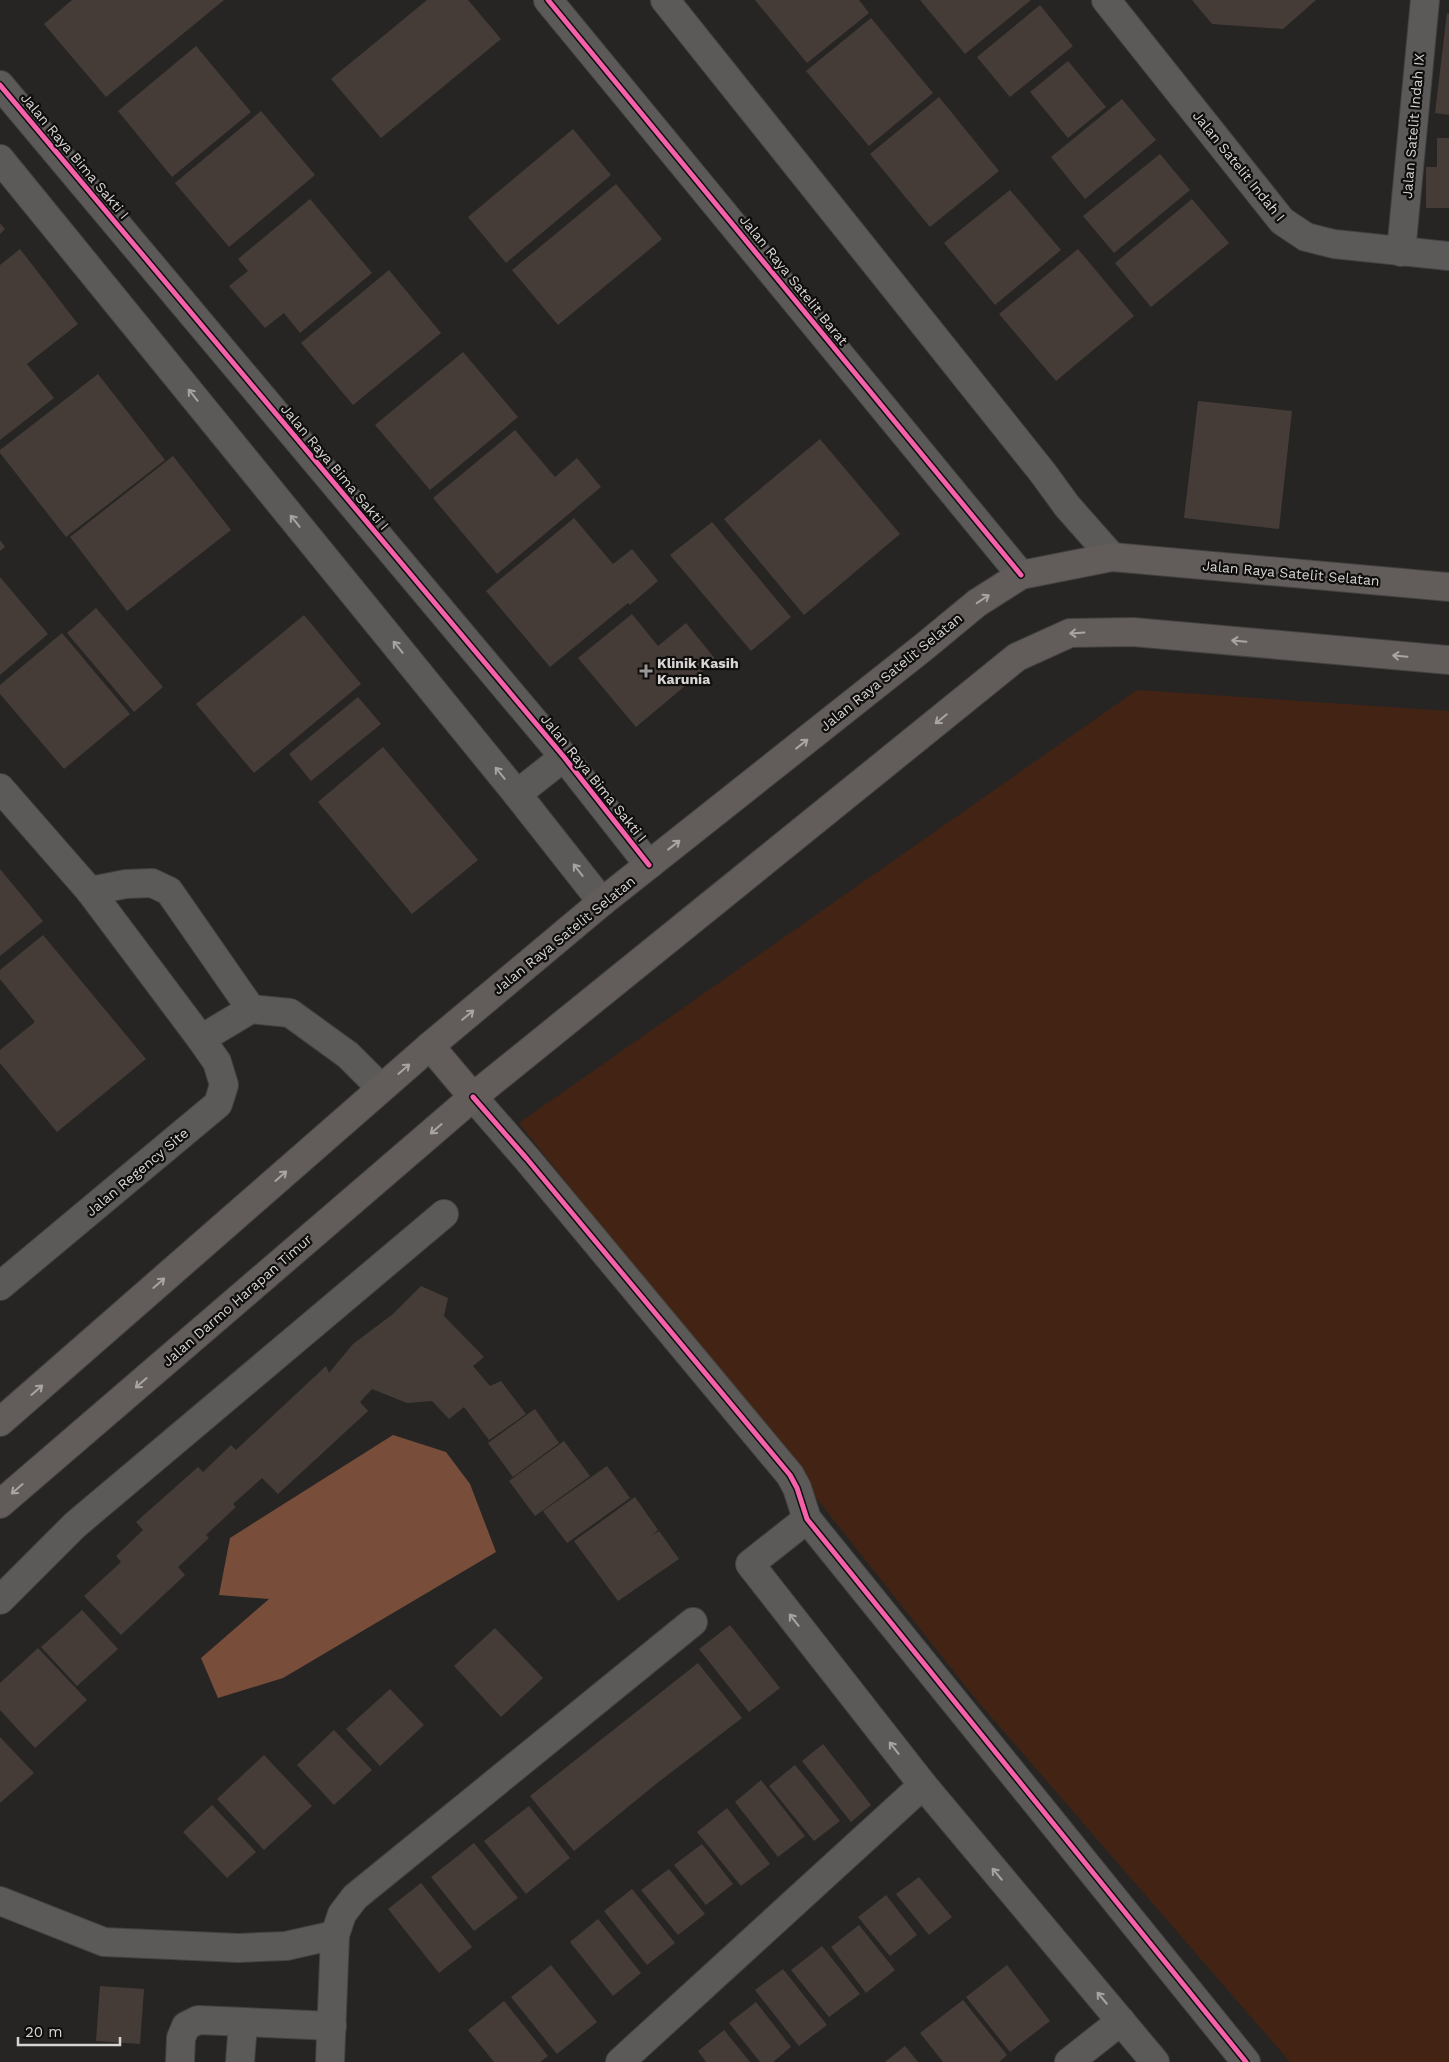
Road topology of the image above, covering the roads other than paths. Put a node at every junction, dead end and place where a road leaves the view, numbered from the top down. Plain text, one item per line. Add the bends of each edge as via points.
1 (548, 0) edge
2 (665, 0) edge
3 (1106, 0) edge
4 (1425, 0) edge
5 (0, 85) edge
6 (0, 159) edge
7 (1401, 252) junction
8 (1449, 256) edge
9 (1112, 557) junction
10 (1021, 575) junction
11 (1449, 587) edge
12 (1449, 660) edge
13 (564, 757) junction
14 (0, 788) edge
15 (517, 794) junction
16 (649, 865) junction
17 (90, 891) junction
18 (602, 902) junction
19 (251, 1009) junction
20 (201, 1039) junction
21 (430, 1046) junction
22 (381, 1088) junction
23 (473, 1097) junction
24 (444, 1214) dead end
25 (0, 1286) edge
26 (0, 1422) edge
27 (0, 1504) edge
28 (807, 1519) junction
29 (0, 1600) edge
30 (693, 1622) dead end
31 (923, 1785) junction
32 (0, 1900) edge
33 (335, 1935) junction
34 (1121, 2021) junction
35 (243, 2023) junction
36 (332, 2026) junction
37 (180, 2062) edge
38 (240, 2062) edge
39 (330, 2062) edge
40 (620, 2062) edge
41 (1069, 2062) edge
42 (1156, 2062) edge
43 (1246, 2062) edge

1 - 10 street, Jalan Raya Satelit Barat
2 - 9 street
3 - 7 street, Jalan Satelit Indah I via 1282,222 1306,237 1334,244
4 - 7 street, Jalan Satelit Indah IX
5 - 13 street, Jalan Raya Bima Sakti I
15 -> 6 street
7 - 8 street, Jalan Satelit Indah I
9 - 10 main road, Jalan Raya Satelit Selatan
9 - 11 main road, Jalan Raya Satelit Selatan
16 -> 10 main road, Jalan Raya Satelit Selatan via 977,603
12 -> 23 main road via 1133,632 1070,633 1061,637 1018,657
13 - 15 street
13 - 16 street, Jalan Raya Bima Sakti I
14 - 17 street, Jalan Regency Site
18 -> 15 street
16 - 18 main road, Jalan Raya Satelit Selatan
17 - 19 street via 152,883 170,891
17 - 20 street, Jalan Regency Site
21 -> 18 main road, Jalan Raya Satelit Selatan
19 - 20 street
19 - 22 street via 290,1013 348,1055
20 - 25 street, Jalan Regency Site via 217,1062 224,1085 218,1104
22 -> 21 main road
21 - 23 main road
26 -> 22 main road
23 -> 27 main road, Jalan Darmo Harapan Timur
23 - 28 street via 790,1475
24 - 29 street via 75,1525
31 -> 28 street via 750,1564
28 - 43 street
30 - 33 street via 355,1897 342,1914
34 -> 31 street
31 - 40 street
32 - 33 street via 104,1942 238,1948 286,1946
33 - 36 street
34 - 41 street
34 - 42 street
35 - 36 street
35 - 37 street via 198,2020 186,2026 181,2038
35 - 38 street
36 - 39 street

